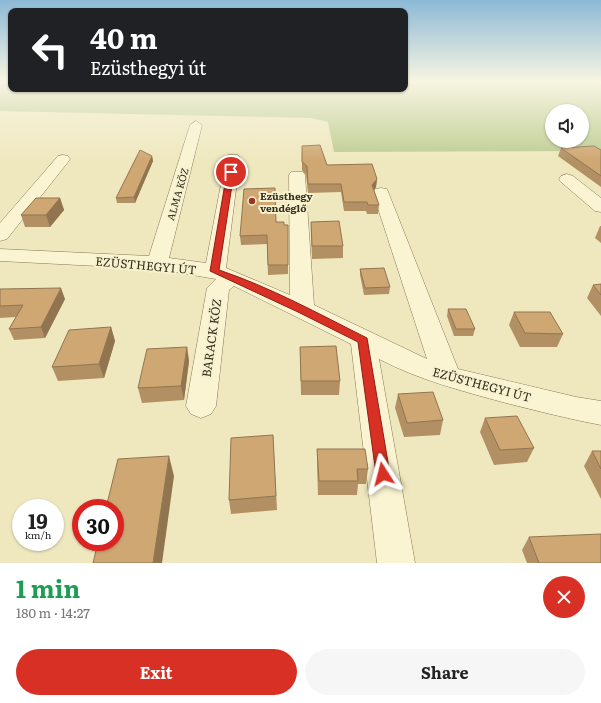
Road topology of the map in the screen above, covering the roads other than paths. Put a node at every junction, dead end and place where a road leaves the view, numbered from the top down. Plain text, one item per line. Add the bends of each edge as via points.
1 (196, 125) dead end
2 (233, 158) dead end
3 (63, 159) dead end
4 (297, 175) dead end
5 (567, 179) dead end
6 (381, 193) dead end
7 (601, 207) edge
8 (0, 235) edge
9 (0, 255) edge
10 (157, 263) junction
11 (223, 274) junction
12 (302, 309) junction
13 (363, 340) junction
14 (447, 377) junction
15 (201, 406) dead end
16 (601, 413) edge
17 (396, 563) edge

1 - 10 street, ALMA KÖZ
2 - 11 street
3 - 8 street
4 - 12 street
5 - 7 street
6 - 14 street
9 - 10 street, EZÜSTHEGYI ÚT
10 - 11 street, EZÜSTHEGYI ÚT
11 - 12 street, EZÜSTHEGYI ÚT
11 - 15 street, BARACK KÖZ via 218,288
12 - 13 street, EZÜSTHEGYI ÚT
13 - 14 street, EZÜSTHEGYI ÚT via 403,360
13 - 17 street
14 - 16 street, EZÜSTHEGYI ÚT

